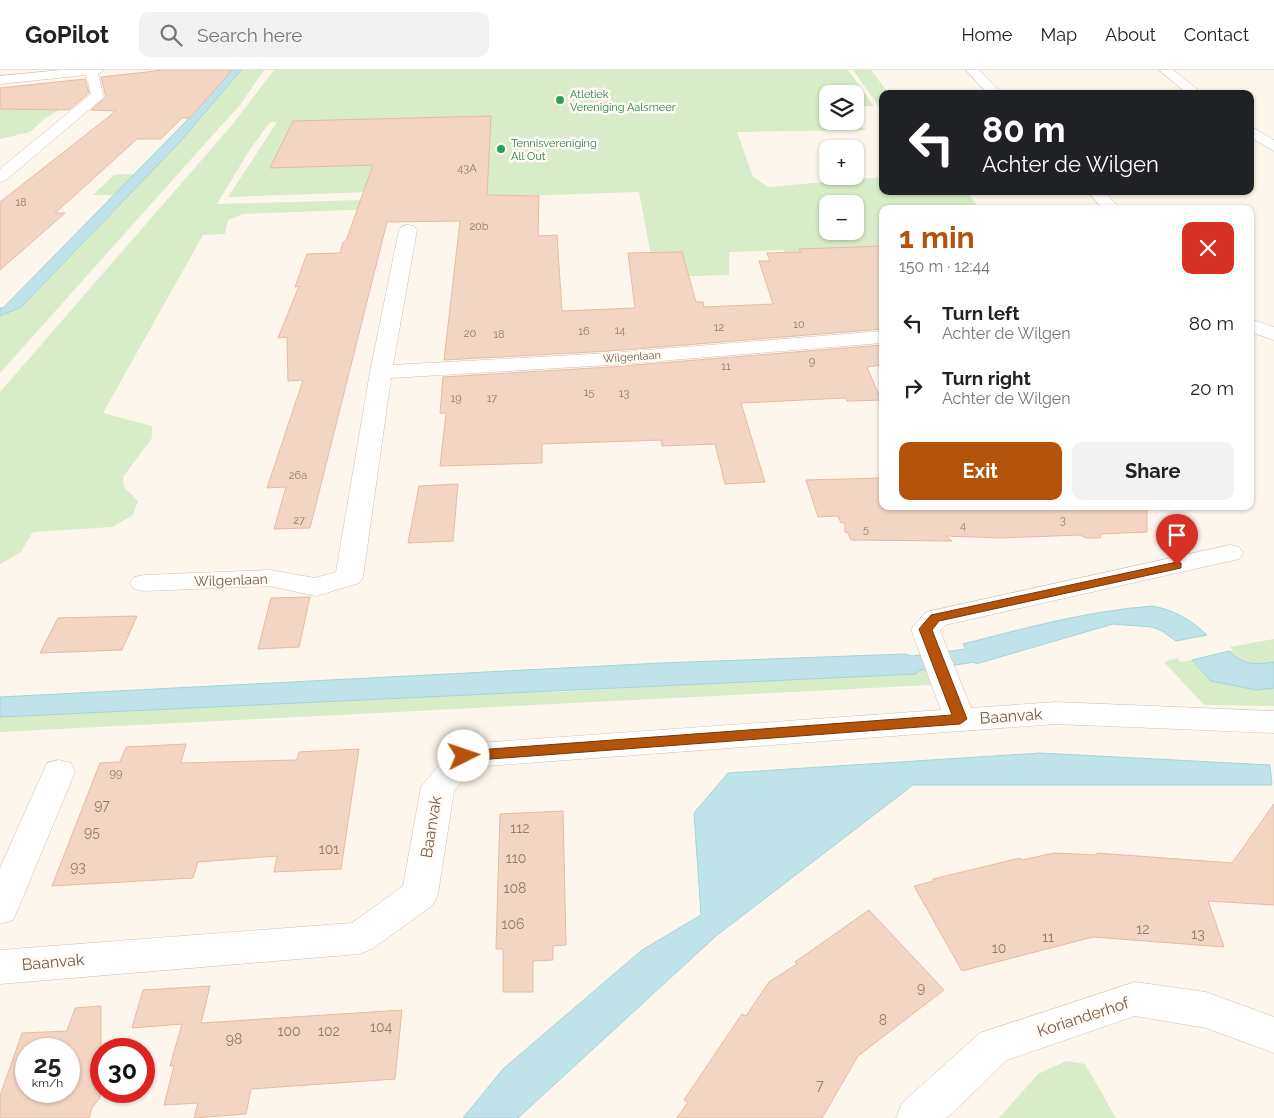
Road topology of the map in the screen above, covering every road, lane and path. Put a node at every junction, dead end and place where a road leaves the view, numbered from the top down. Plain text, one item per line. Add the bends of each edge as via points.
1 (93, 70) edge
2 (972, 70) edge
3 (1165, 70) edge
4 (0, 80) edge
5 (992, 90) edge
6 (1192, 90) edge
7 (1254, 133) edge
8 (1274, 147) edge
9 (0, 177) edge
10 (1099, 195) edge
11 (1108, 205) edge
12 (408, 230) dead end
13 (1254, 326) edge
14 (1274, 334) edge
15 (879, 337) edge
16 (381, 372) junction
17 (1230, 553) dead end
18 (144, 583) dead end
19 (960, 719) junction
20 (1274, 722) edge
21 (59, 772) dead end
22 (0, 909) edge
23 (0, 967) edge
24 (1274, 1035) edge
25 (917, 1118) edge

1 - 4 street
1 - 9 street via 97,97
2 - 5 street
3 - 6 street
7 - 8 street
10 - 11 street
12 - 16 street, Wilgenlaan
13 - 14 street
15 - 16 street, Wilgenlaan
16 - 18 street, Wilgenlaan via 349,577 316,588 270,578
17 - 19 street via 936,618 925,629
19 - 20 street, Baanvak via 1056,712
19 - 23 street, Baanvak via 464,756 438,787 420,894 359,938
21 - 22 street
24 - 25 street, Korianderhof via 1206,1010 1135,999 994,1046

